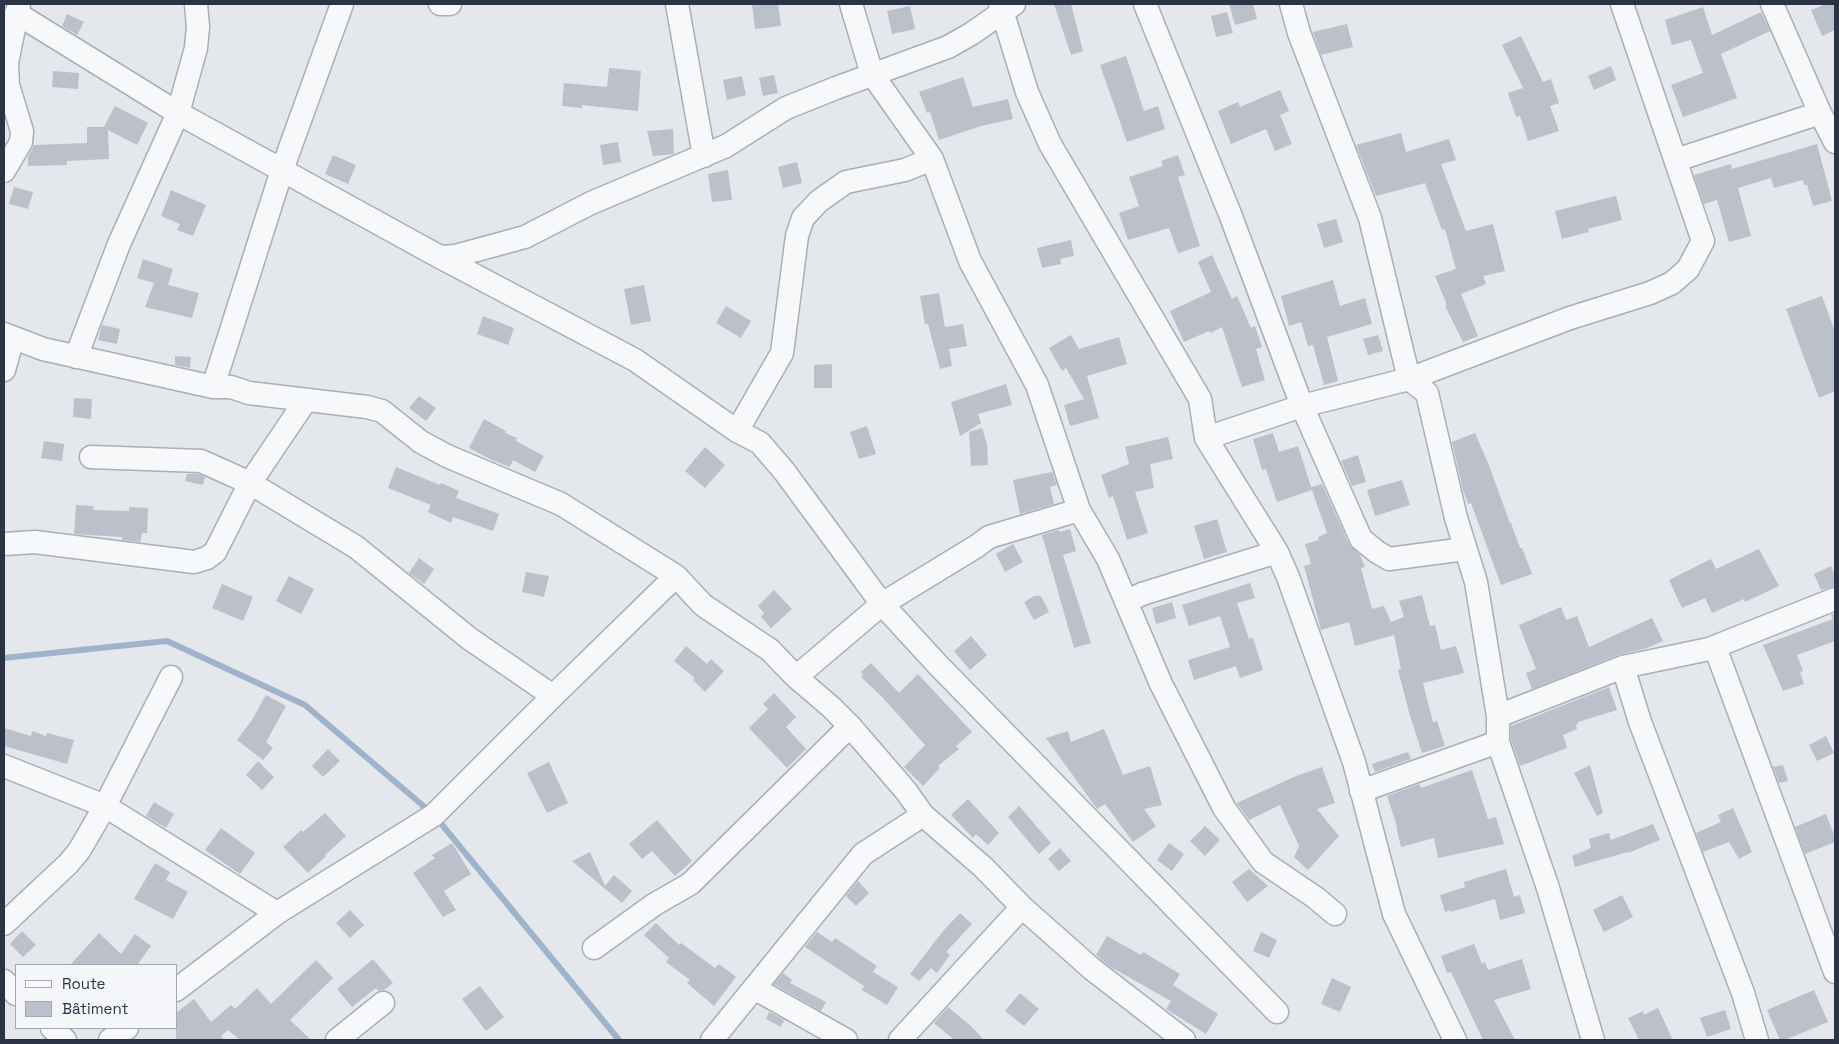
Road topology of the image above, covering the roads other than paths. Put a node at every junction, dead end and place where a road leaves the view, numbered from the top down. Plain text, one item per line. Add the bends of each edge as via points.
1 (196, 4) edge
2 (342, 4) edge
3 (440, 4) edge
4 (450, 4) edge
5 (677, 4) edge
6 (851, 4) edge
7 (1145, 4) edge
8 (1291, 4) edge
9 (1622, 4) edge
10 (1772, 4) edge
11 (1006, 7) edge
12 (18, 8) edge
13 (872, 74) junction
14 (178, 113) junction
15 (1820, 113) junction
16 (1835, 142) edge
17 (704, 156) junction
18 (932, 159) junction
19 (1676, 160) junction
20 (4, 170) edge
21 (282, 170) junction
22 (440, 257) junction
23 (8, 336) edge
24 (76, 357) junction
25 (4, 370) edge
26 (1409, 379) junction
27 (213, 386) junction
28 (306, 400) junction
29 (1302, 406) junction
30 (737, 432) junction
31 (1206, 438) junction
32 (91, 456) dead end
33 (250, 484) junction
34 (1079, 510) junction
35 (4, 544) edge
36 (1465, 549) junction
37 (1277, 552) junction
38 (676, 576) junction
39 (1835, 599) edge
40 (1126, 602) junction
41 (882, 604) junction
42 (1716, 647) junction
43 (1623, 667) junction
44 (796, 677) junction
45 (171, 678) dead end
46 (553, 696) junction
47 (1498, 716) junction
48 (850, 726) junction
49 (1498, 742) junction
50 (4, 766) edge
51 (1361, 791) junction
52 (105, 806) junction
53 (923, 815) junction
54 (1022, 907) junction
55 (277, 913) junction
56 (1335, 914) dead end
57 (4, 924) edge
58 (594, 948) dead end
59 (1835, 972) edge
60 (4, 981) edge
61 (178, 988) edge
62 (754, 988) junction
63 (15, 993) edge
64 (383, 1003) dead end
65 (1277, 1012) dead end
66 (53, 1029) edge
67 (126, 1029) edge
68 (66, 1040) edge
69 (110, 1040) edge
70 (337, 1040) edge
71 (712, 1040) edge
72 (846, 1040) edge
73 (900, 1040) edge
74 (1184, 1040) edge
75 (1455, 1040) edge
76 (1593, 1040) edge
77 (1756, 1040) edge

1 - 14 street via 196,48
2 - 21 street
3 - 4 street
5 - 17 street
6 - 13 street
7 - 29 street via 1230,214
8 - 26 street via 1370,218
9 - 19 street
10 - 15 street
11 - 13 street via 948,47
11 - 31 street via 1027,92 1050,144 1200,399
12 - 14 street
12 - 20 street via 7,63 8,85 22,131 21,142
13 - 17 street via 786,108
13 - 18 street
14 - 21 street
14 - 24 street via 118,244
15 - 16 street
15 - 19 street
17 - 22 street via 591,203 525,237
18 - 30 street via 905,170 846,182 819,201 803,218 797,236 782,353
18 - 34 street via 970,261 1037,385
19 - 26 street via 1703,241 1683,274 1650,293 1570,318
21 - 22 street
21 - 27 street
22 - 30 street via 635,360
23 - 24 street
23 - 25 street
24 - 27 street
26 - 29 street
26 - 36 street via 1427,393
27 - 28 street
28 - 33 street
28 - 38 street via 367,407 382,412 421,442 561,504
29 - 31 street
29 - 36 street via 1361,539 1389,559
30 - 41 street via 760,443 784,471
31 - 37 street
32 - 33 street via 201,461
33 - 35 street via 215,552 194,562 35,542
33 - 46 street via 356,547 470,639
34 - 40 street via 1108,559
34 - 41 street via 989,537
36 - 47 street via 1476,582
37 - 40 street via 1142,594
37 - 51 street
38 - 44 street via 703,605 760,642
38 - 46 street
39 - 42 street
40 - 56 street via 1161,684 1224,808 1263,862
41 - 44 street
41 - 65 street
42 - 43 street
42 - 59 street
43 - 47 street
43 - 77 street via 1640,722 1743,993
44 - 48 street
45 - 52 street
46 - 55 street via 434,816
47 - 49 street
48 - 53 street
48 - 58 street via 690,884
49 - 51 street
49 - 76 street via 1548,888
50 - 52 street
51 - 75 street via 1394,914
52 - 55 street
52 - 57 street via 68,864
53 - 54 street
53 - 62 street via 862,854
54 - 73 street
54 - 74 street via 1092,969
55 - 61 street
60 - 63 street
62 - 71 street
62 - 72 street
64 - 70 street
66 - 68 street
67 - 69 street

